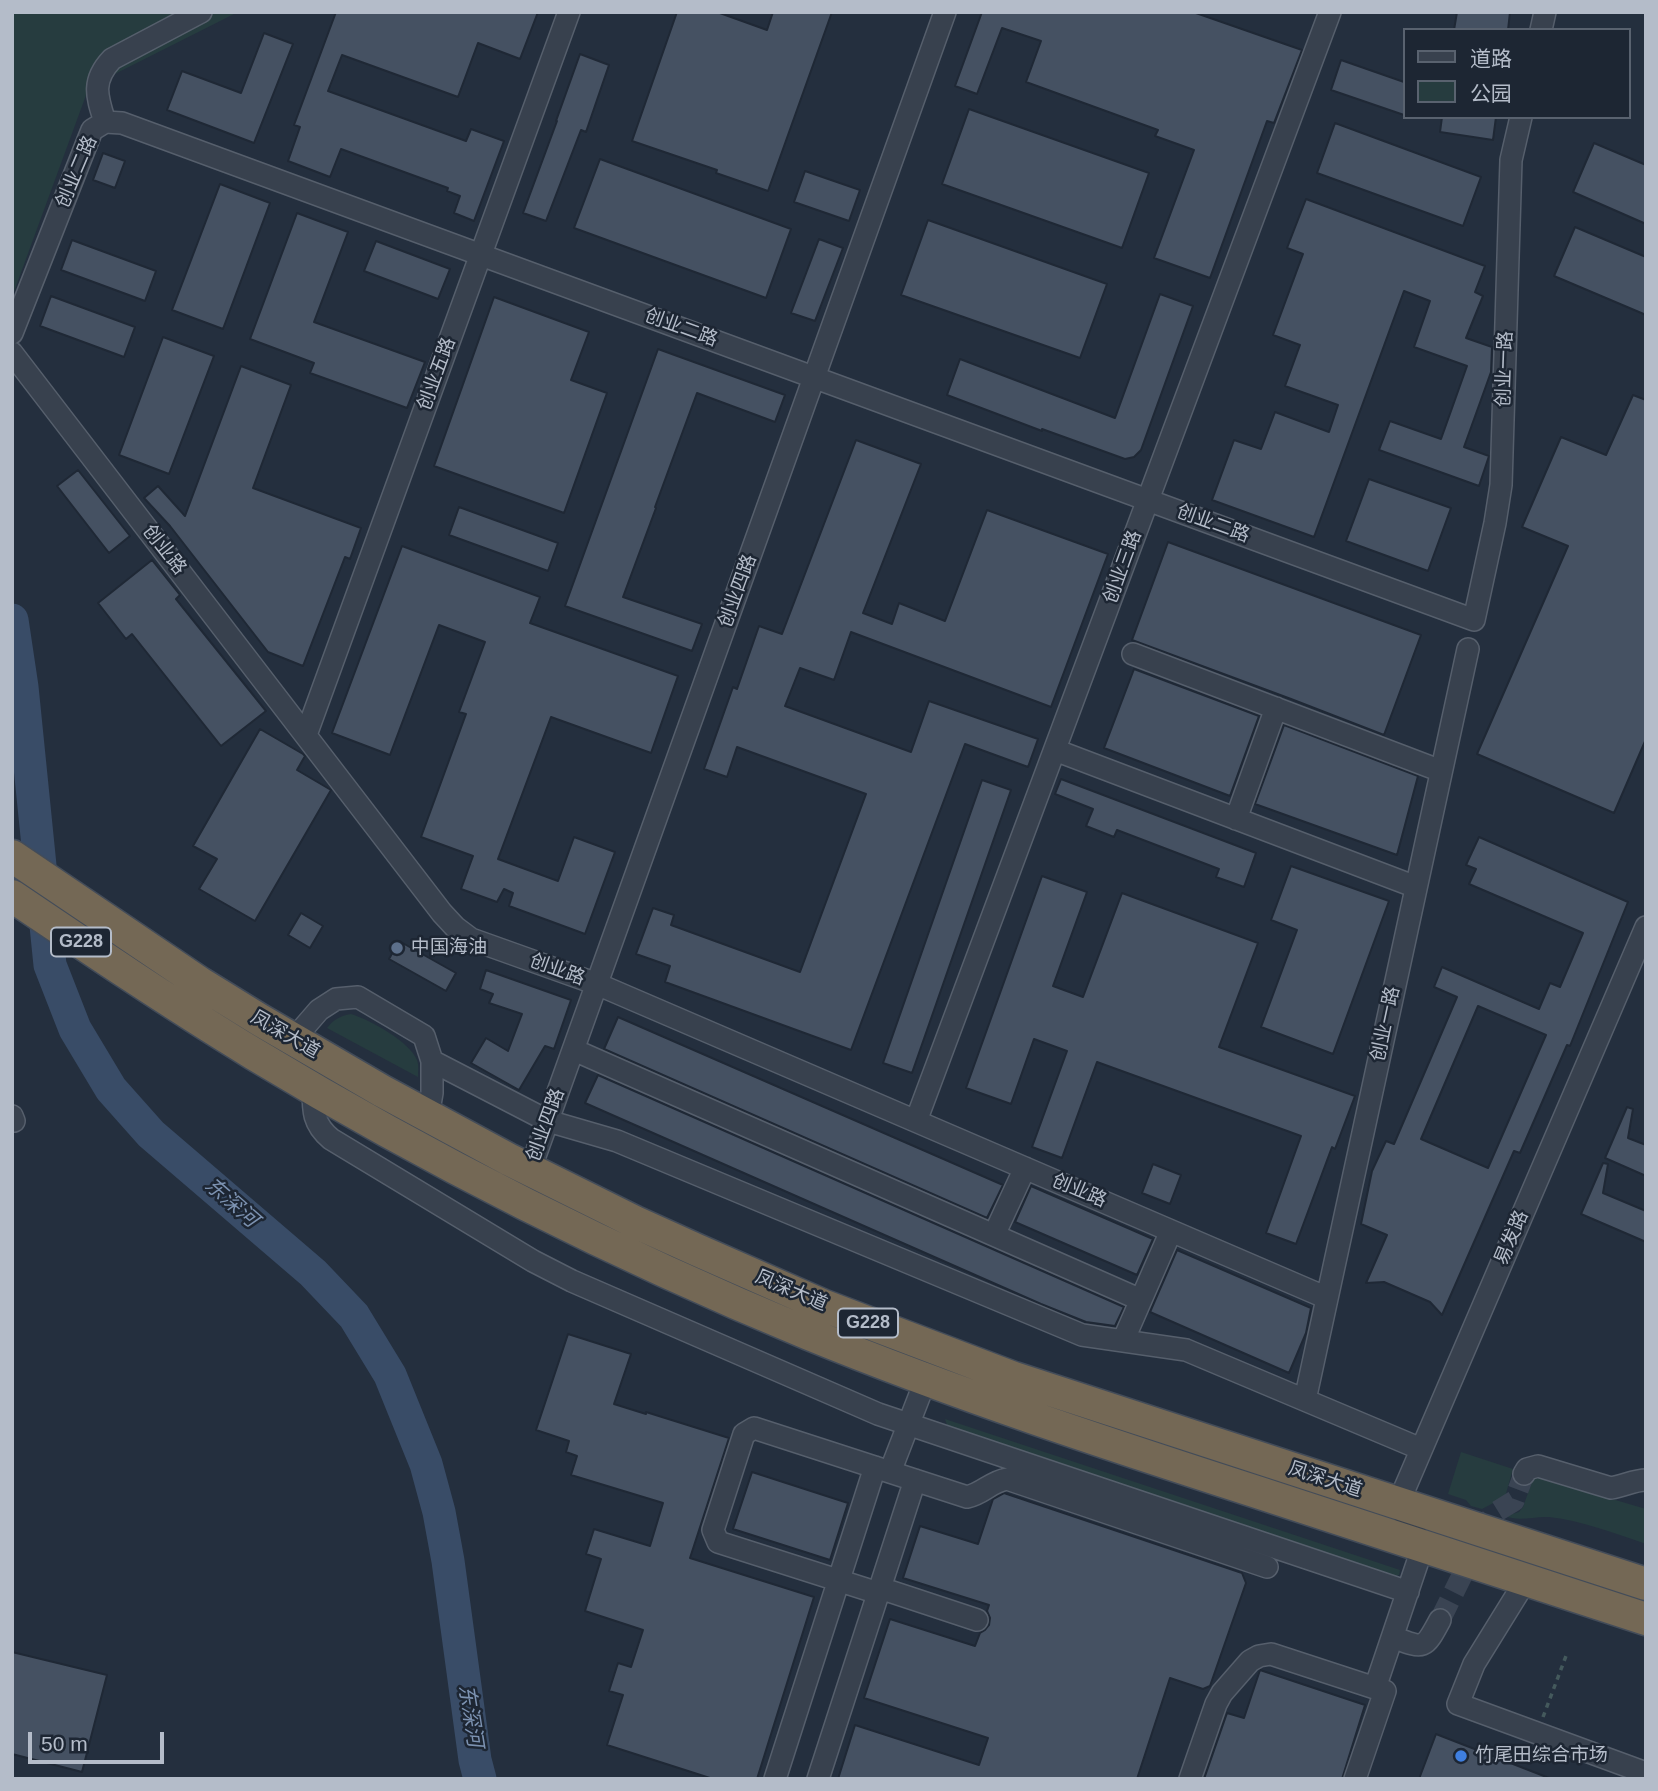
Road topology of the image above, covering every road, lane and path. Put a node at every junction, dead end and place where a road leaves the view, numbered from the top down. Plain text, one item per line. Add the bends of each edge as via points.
1 (201, 12) edge
2 (569, 12) edge
3 (945, 12) edge
4 (1330, 12) edge
5 (1521, 119) edge
6 (105, 122) junction
7 (481, 255) junction
8 (12, 333) edge
9 (12, 353) edge
10 (814, 377) junction
11 (1148, 500) junction
12 (1474, 620) joint
13 (1468, 649) dead end
14 (1133, 654) dead end
15 (1276, 708) junction
16 (306, 735) junction
17 (1055, 750) junction
18 (1441, 771) junction
19 (1236, 819) junction
20 (12, 856) edge
21 (1416, 887) junction
22 (12, 896) edge
23 (1646, 927) edge
24 (597, 984) junction
25 (293, 1040) junction
26 (574, 1050) junction
27 (432, 1061) junction
28 (313, 1088) junction
29 (428, 1116) junction
30 (548, 1121) junction
31 (916, 1121) junction
32 (1025, 1168) junction
33 (530, 1170) junction
34 (1171, 1231) junction
35 (993, 1235) junction
36 (1327, 1297) junction
37 (1141, 1300) junction
38 (1123, 1341) junction
39 (926, 1379) junction
40 (1305, 1399) junction
41 (909, 1424) junction
42 (1421, 1449) junction
43 (883, 1469) junction
44 (1524, 1474) dead end
45 (915, 1480) junction
46 (1646, 1480) edge
47 (1398, 1504) junction
48 (1423, 1546) junction
49 (1268, 1567) dead end
50 (1525, 1580) junction
51 (839, 1581) junction
52 (1646, 1584) edge
53 (879, 1590) junction
54 (1408, 1592) junction
55 (1646, 1619) edge
56 (977, 1620) dead end
57 (1440, 1620) tunnel mouth
58 (1393, 1637) junction
59 (1566, 1657) dead end
60 (1375, 1688) junction
61 (1537, 1734) junction
62 (1646, 1773) edge
63 (775, 1779) edge
64 (817, 1779) edge
65 (1190, 1779) edge
66 (1355, 1779) edge

1 - 6 street via 105,66 97,97
2 - 7 street, 创业五路
3 - 10 street, 创业四路
4 - 11 street, 创业三路
5 - 12 street, 创业一路 via 1511,160 1501,485
6 - 7 street, 创业二路 via 122,123
6 - 8 street, 创业二路 via 92,130
7 - 10 street, 创业二路
7 - 16 street, 创业五路
9 - 16 street, 创业路
10 - 11 street, 创业二路
10 - 24 street, 创业四路
11 - 12 street, 创业二路
11 - 17 street, 创业三路
13 - 18 street, 创业一路
14 - 15 street
15 - 18 street
15 - 19 street
16 - 24 street, 创业路 via 454,927 471,939
17 - 19 street
17 - 31 street, 创业三路
18 - 21 street, 创业一路
19 - 21 street
20 - 25 highway, 凤深大道 / G228
21 - 36 street, 创业一路
22 - 28 highway, 凤深大道 / G228 via 151,989
23 - 42 street, 易发路
24 - 26 street, 创业四路
24 - 31 street, 创业路
25 - 27 street via 319,1010 336,999 358,997 424,1035
25 - 29 highway, 凤深大道 / G228
26 - 30 street, 创业四路
26 - 35 street
27 - 29 street
27 - 30 street
28 - 39 highway, 凤深大道 / G228 via 494,1188 622,1251 809,1334
28 - 41 street via 315,1119 331,1139 533,1261
29 - 33 highway, 凤深大道 / G228
30 - 33 street, 创业四路
30 - 38 street via 617,1141 1082,1335
31 - 32 street, 创业路
32 - 34 street, 创业路
32 - 35 street
33 - 47 highway, 凤深大道 / G228 via 747,1272 949,1354
34 - 36 street, 创业路
34 - 37 street
35 - 37 street
36 - 40 street, 创业一路
37 - 38 street
38 - 40 street via 1186,1350
39 - 41 street
39 - 48 highway, 凤深大道 / G228
40 - 42 street
41 - 43 street
41 - 54 street
42 - 47 street, 易发路
43 - 45 street
43 - 51 street
43 - 51 street via 754,1428 744,1434 713,1531 718,1542
44 - 46 street via 1538,1466 1611,1488
45 - 49 street via 967,1497 1007,1479
45 - 53 street
47 - 48 street
47 - 52 highway, 凤深大道 / G228
48 - 50 highway, 凤深大道 / G228
48 - 54 street
50 - 55 highway, 凤深大道 / G228
50 - 61 street via 1474,1664 1458,1704
51 - 53 street
51 - 63 street
53 - 56 street
53 - 64 street
54 - 58 street
57 - 58 street via 1422,1645
58 - 60 street
59 - 61 path
60 - 65 street via 1271,1654 1259,1656 1222,1693
60 - 66 street via 1385,1691
61 - 62 street

